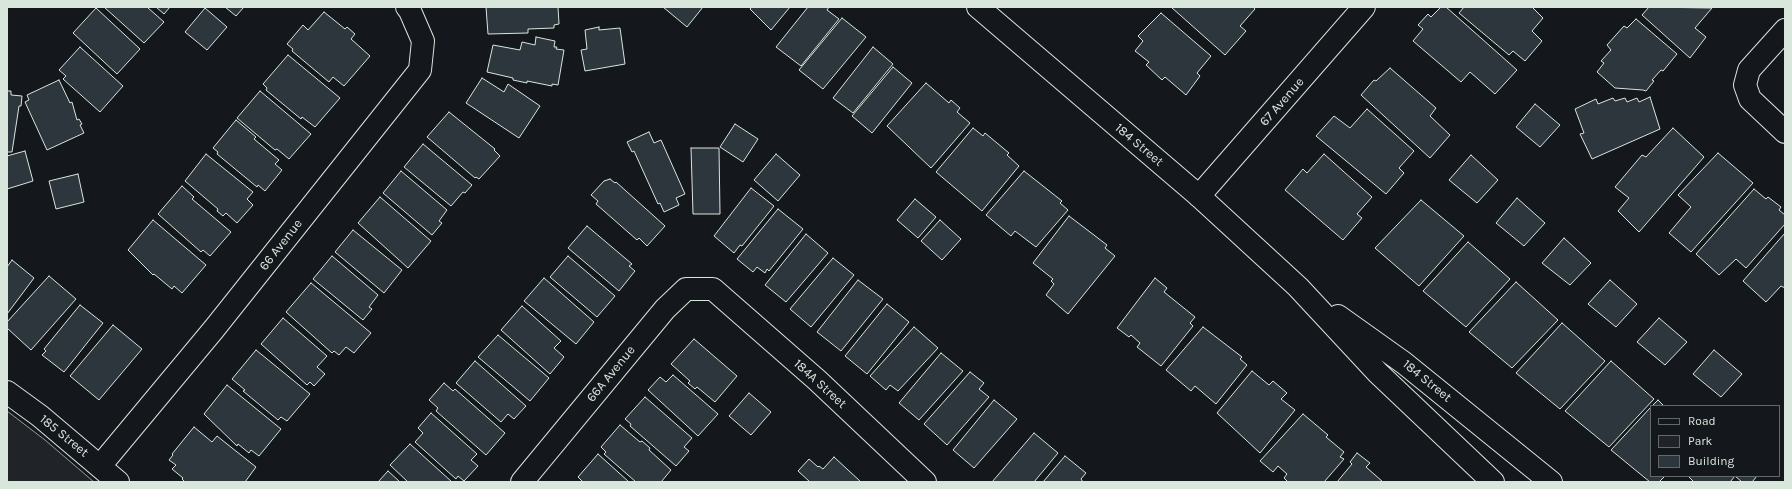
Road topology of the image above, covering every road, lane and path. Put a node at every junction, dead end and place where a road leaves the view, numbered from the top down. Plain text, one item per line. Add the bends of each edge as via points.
1 (978, 7) edge
2 (1364, 7) edge
3 (409, 9) edge
4 (1785, 30) edge
5 (1785, 132) edge
6 (1199, 196) junction
7 (1298, 287) junction
8 (713, 289) joint
9 (7, 392) edge
10 (100, 466) junction
11 (118, 482) edge
12 (522, 482) edge
13 (925, 482) edge
14 (1493, 482) edge
15 (1552, 482) edge

1 - 6 street, 184 Street
2 - 6 street, 67 Avenue
3 - 10 street, 66 Avenue via 423,41 420,70 214,330
4 - 5 street via 1749,70 1745,85 1750,99
6 - 7 street, 184 Street
7 - 14 street, 184 Street via 1378,373
7 - 15 street, 184 Street via 1404,363
8 - 12 street, 66A Avenue via 686,289 665,309
8 - 13 street, 184A Street via 817,380
9 - 10 street, 185 Street
10 - 11 street, 185 Street

